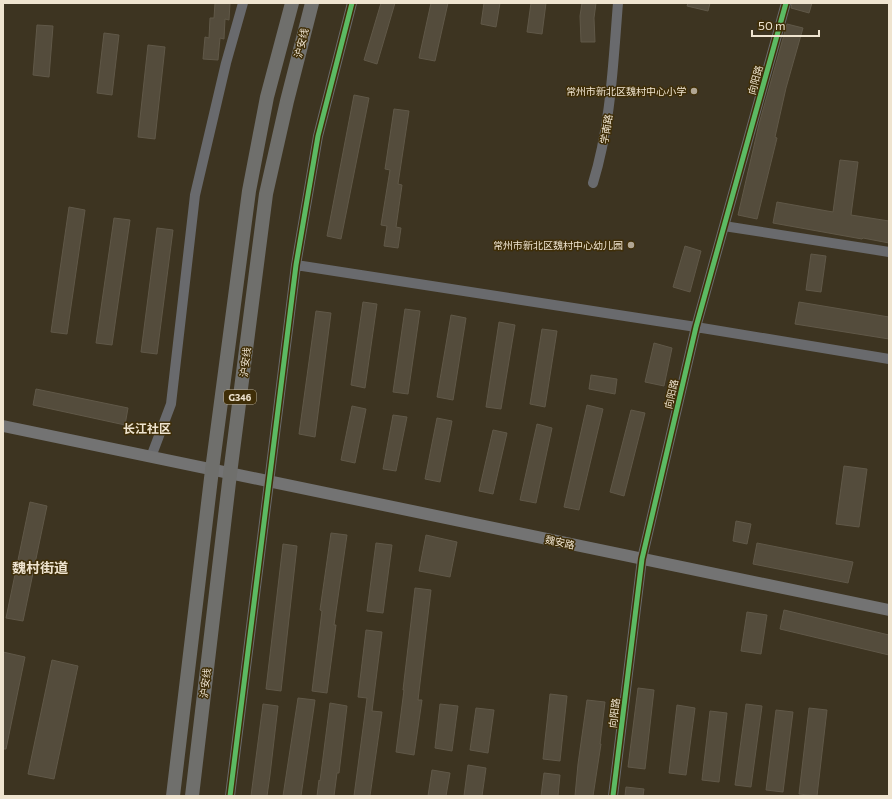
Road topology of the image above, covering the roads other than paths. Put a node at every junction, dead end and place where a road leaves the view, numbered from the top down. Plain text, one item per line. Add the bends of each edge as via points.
1 (243, 3) edge
2 (292, 3) edge
3 (312, 3) edge
4 (352, 3) edge
5 (618, 3) edge
6 (786, 3) edge
7 (593, 183) dead end
8 (724, 226) junction
9 (889, 252) edge
10 (296, 265) junction
11 (696, 327) junction
12 (889, 359) edge
13 (3, 426) edge
14 (151, 457) junction
15 (212, 470) junction
16 (230, 474) junction
17 (269, 482) junction
18 (642, 559) junction
19 (889, 610) edge
20 (173, 796) edge
21 (192, 796) edge
22 (230, 796) edge
23 (613, 796) edge

1 - 14 street via 195,195 171,404
2 - 15 highway, 沪安线 / G346 via 267,97 249,191
3 - 16 highway, 沪安线 / G346 via 266,194
4 - 10 street via 318,136
5 - 7 street, 学南路 via 606,130
6 - 8 street, 向阳路
8 - 9 street
8 - 11 street, 向阳路
10 - 11 street
10 - 17 street
11 - 12 street
11 - 18 street, 向阳路
13 - 14 main road, 魏安路
14 - 15 main road, 魏安路
15 - 16 main road, 魏安路
15 - 20 highway, 沪安线 / G346
16 - 17 main road, 魏安路
16 - 21 highway, 沪安线 / G346
17 - 18 main road, 魏安路
17 - 22 street
18 - 19 main road, 魏安路
18 - 23 street, 向阳路

